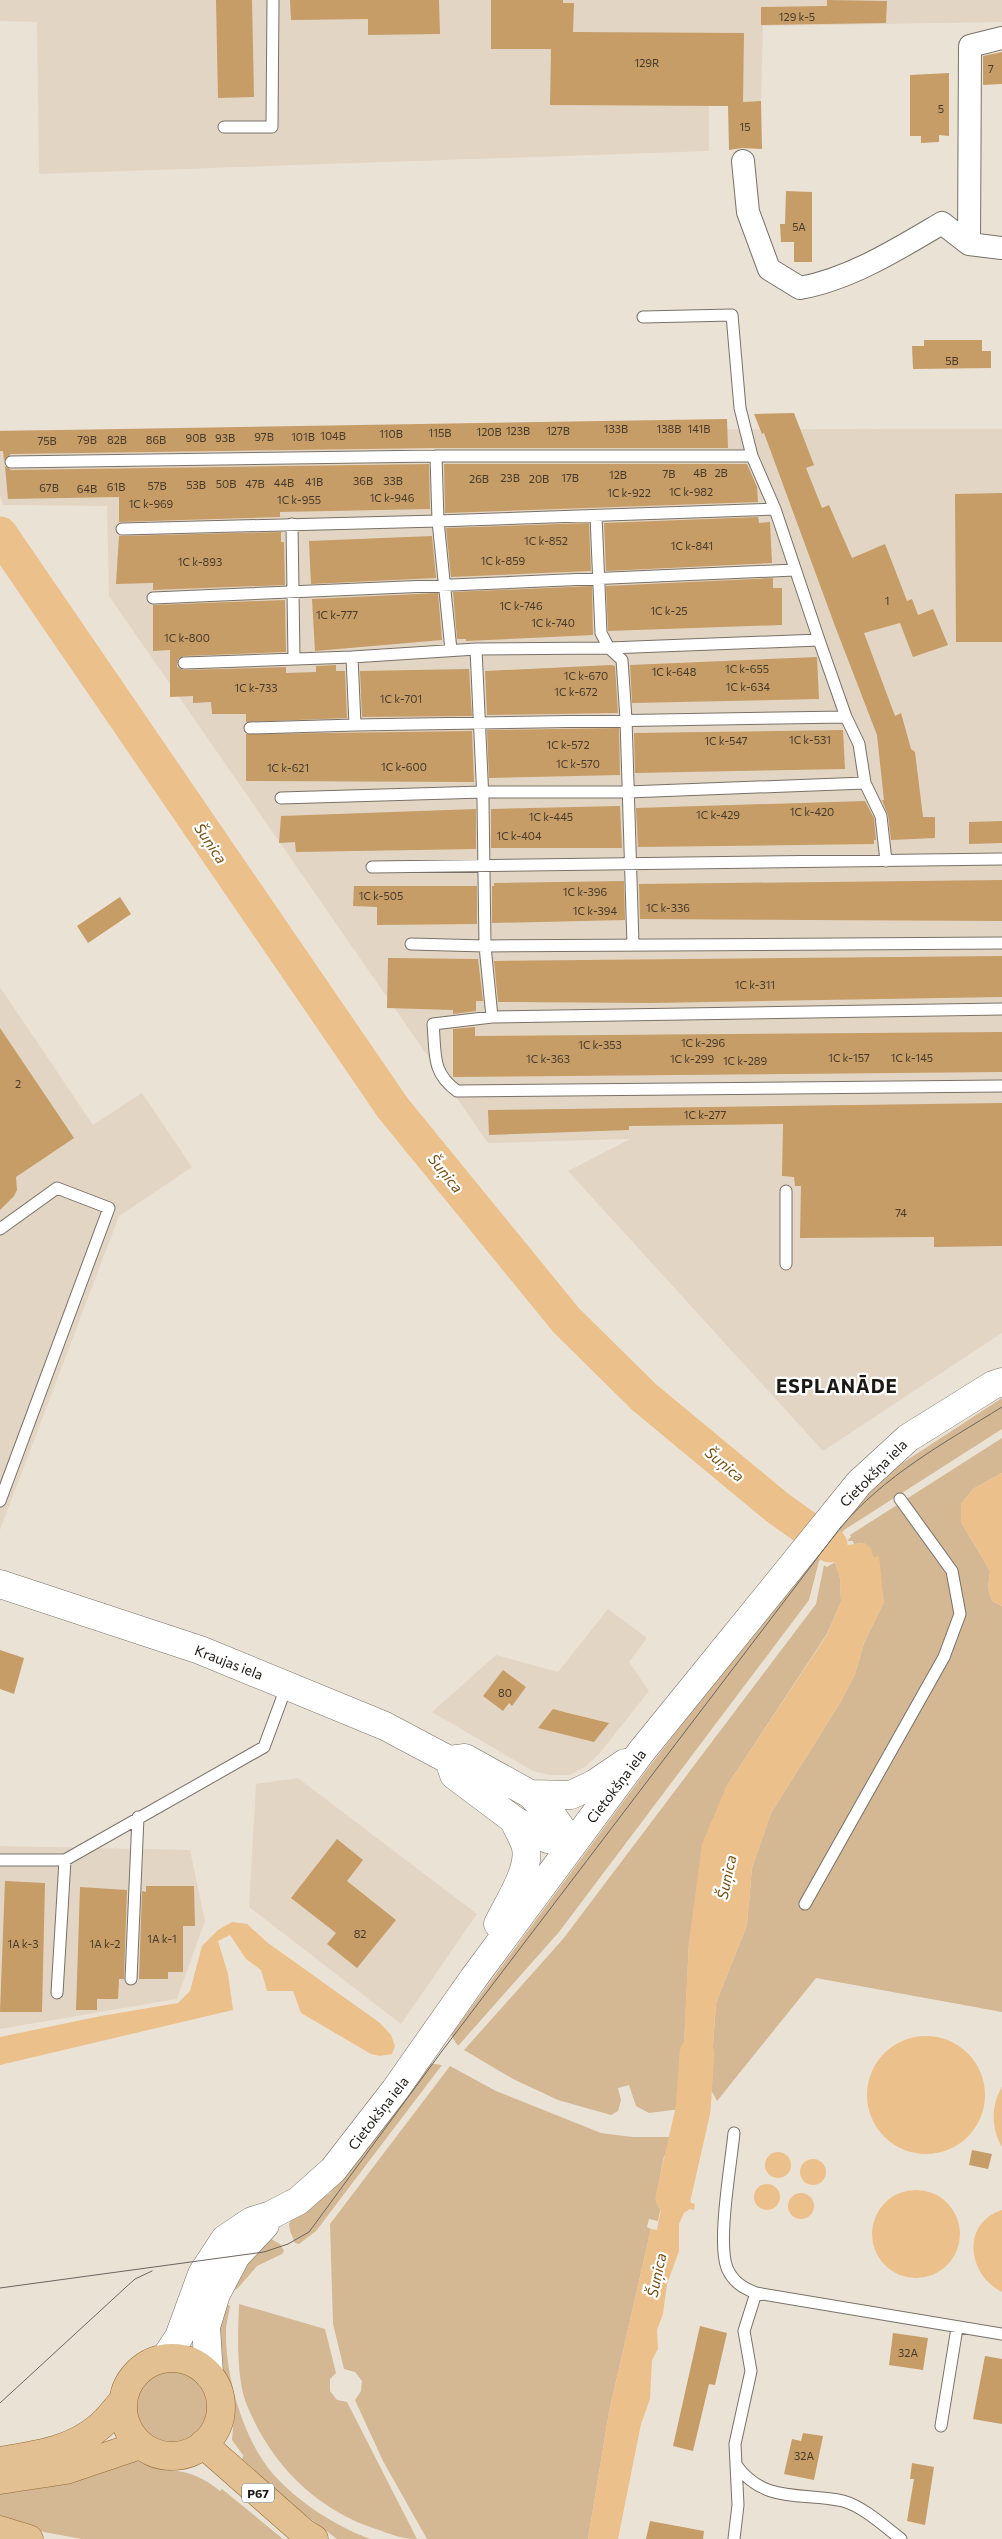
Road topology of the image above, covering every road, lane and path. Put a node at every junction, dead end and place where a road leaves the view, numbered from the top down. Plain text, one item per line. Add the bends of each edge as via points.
1 (273, 0) edge
2 (1002, 38) edge
3 (224, 127) dead end
4 (743, 161) dead end
5 (969, 244) junction
6 (1002, 248) edge
7 (643, 317) dead end
8 (436, 456) junction
9 (752, 456) junction
10 (12, 462) dead end
11 (775, 509) junction
12 (596, 516) junction
13 (438, 521) junction
14 (292, 524) junction
15 (122, 529) dead end
16 (794, 570) junction
17 (599, 580) junction
18 (445, 586) junction
19 (293, 591) junction
20 (153, 598) dead end
21 (819, 640) junction
22 (609, 648) junction
23 (476, 649) junction
24 (451, 650) junction
25 (352, 657) junction
26 (294, 660) junction
27 (184, 663) dead end
28 (846, 717) junction
29 (626, 719) junction
30 (479, 722) junction
31 (355, 725) junction
32 (250, 728) dead end
33 (866, 783) junction
34 (482, 792) junction
35 (628, 792) junction
36 (281, 798) dead end
37 (1002, 859) edge
38 (886, 861) junction
39 (630, 864) junction
40 (484, 865) junction
41 (372, 868) dead end
42 (1002, 943) edge
43 (411, 944) dead end
44 (633, 944) junction
45 (485, 946) junction
46 (1002, 1009) edge
47 (492, 1017) junction
48 (1002, 1086) edge
49 (786, 1192) dead end
50 (0, 1229) edge
51 (786, 1264) dead end
52 (999, 1380) edge
53 (900, 1498) dead end
54 (0, 1501) edge
55 (0, 1584) edge
56 (287, 1685) junction
57 (641, 1752) junction
58 (449, 1760) junction
59 (530, 1794) junction
60 (138, 1817) junction
61 (514, 1820) junction
62 (572, 1844) junction
63 (0, 1860) edge
64 (65, 1860) junction
65 (805, 1904) dead end
66 (131, 1979) dead end
67 (473, 1979) junction
68 (58, 1993) dead end
69 (734, 2133) dead end
70 (271, 2215) junction
71 (756, 2293) junction
72 (957, 2328) junction
73 (1002, 2334) edge
74 (165, 2358) junction
75 (210, 2375) junction
76 (123, 2400) junction
77 (941, 2426) dead end
78 (203, 2444) junction
79 (140, 2445) junction
80 (0, 2461) edge
81 (736, 2466) junction
82 (0, 2480) edge
83 (0, 2530) edge
84 (29, 2539) edge
85 (314, 2539) edge
86 (734, 2539) edge
87 (901, 2539) edge

1 - 3 lane via 272,127
2 - 5 street via 970,46
4 - 5 street via 748,212 769,269 800,288 824,284 903,246 942,223
5 - 6 street
7 - 9 lane via 732,315 740,408
8 - 9 lane
8 - 10 lane
8 - 13 lane
9 - 11 lane
11 - 12 lane
11 - 16 lane
12 - 13 lane
12 - 17 lane
13 - 14 lane
13 - 18 lane
14 - 15 lane
14 - 19 lane
16 - 17 lane
16 - 21 lane
17 - 18 lane
17 - 22 lane via 601,633
18 - 19 lane
18 - 24 lane
19 - 20 lane
19 - 26 lane
21 - 22 lane
21 - 28 lane
22 - 23 lane
22 - 29 lane via 622,660
23 - 24 lane
23 - 30 lane
24 - 25 lane
25 - 26 lane
25 - 31 lane
26 - 27 lane
28 - 29 lane
28 - 33 lane via 859,744
29 - 30 lane
29 - 35 lane
30 - 31 lane
30 - 34 lane
31 - 32 lane
33 - 35 lane
33 - 38 lane via 881,816
34 - 35 lane
34 - 36 lane
34 - 40 lane
35 - 39 lane
37 - 38 lane
38 - 39 lane
39 - 40 lane
39 - 44 lane
40 - 41 lane
40 - 45 lane
42 - 44 lane
43 - 45 lane
44 - 45 lane
45 - 47 lane
46 - 47 lane
47 - 48 lane via 433,1024 438,1070 446,1083 457,1091
49 - 51 lane
50 - 54 lane via 57,1188 109,1208
52 - 57 street, Cietokšņa iela via 908,1438 859,1483
53 - 65 lane via 952,1571 960,1614 944,1658
55 - 56 street, Kraujas iela via 200,1650
56 - 58 street, Kraujas iela via 385,1726
56 - 60 lane via 264,1746
57 - 59 street via 594,1784 571,1795
57 - 62 street, Cietokšņa iela
58 - 59 street, Kraujas iela via 465,1758
58 - 61 street via 454,1775
59 - 62 street, Kraujas iela via 554,1818
60 - 64 lane
60 - 66 lane
61 - 62 street via 548,1839
61 - 67 street via 525,1845 522,1876
62 - 67 street, Cietokšņa iela
63 - 64 lane
64 - 68 lane
67 - 70 street, Cietokšņa iela via 430,2044 333,2170 298,2200
69 - 71 lane via 723,2246 728,2269 739,2286
70 - 74 street, Cietokšņa iela via 252,2220 225,2239 202,2274 179,2337
70 - 75 street, Cietokšņa iela via 260,2232 236,2256 216,2294 206,2327
71 - 72 lane
71 - 81 lane via 744,2331 751,2371 735,2444
72 - 73 lane
72 - 77 lane
74 - 75 main road via 188,2360
74 - 76 main road via 136,2372
75 - 78 main road via 216,2386 221,2411 212,2435
76 - 79 main road via 124,2418
76 - 80 main road via 100,2427 76,2444
78 - 79 main road via 194,2451 172,2456 155,2453
78 - 85 main road, P67
79 - 82 main road via 66,2470
81 - 86 lane via 738,2505
81 - 87 lane via 747,2480 765,2489 788,2496 843,2502 859,2509
83 - 84 main road

